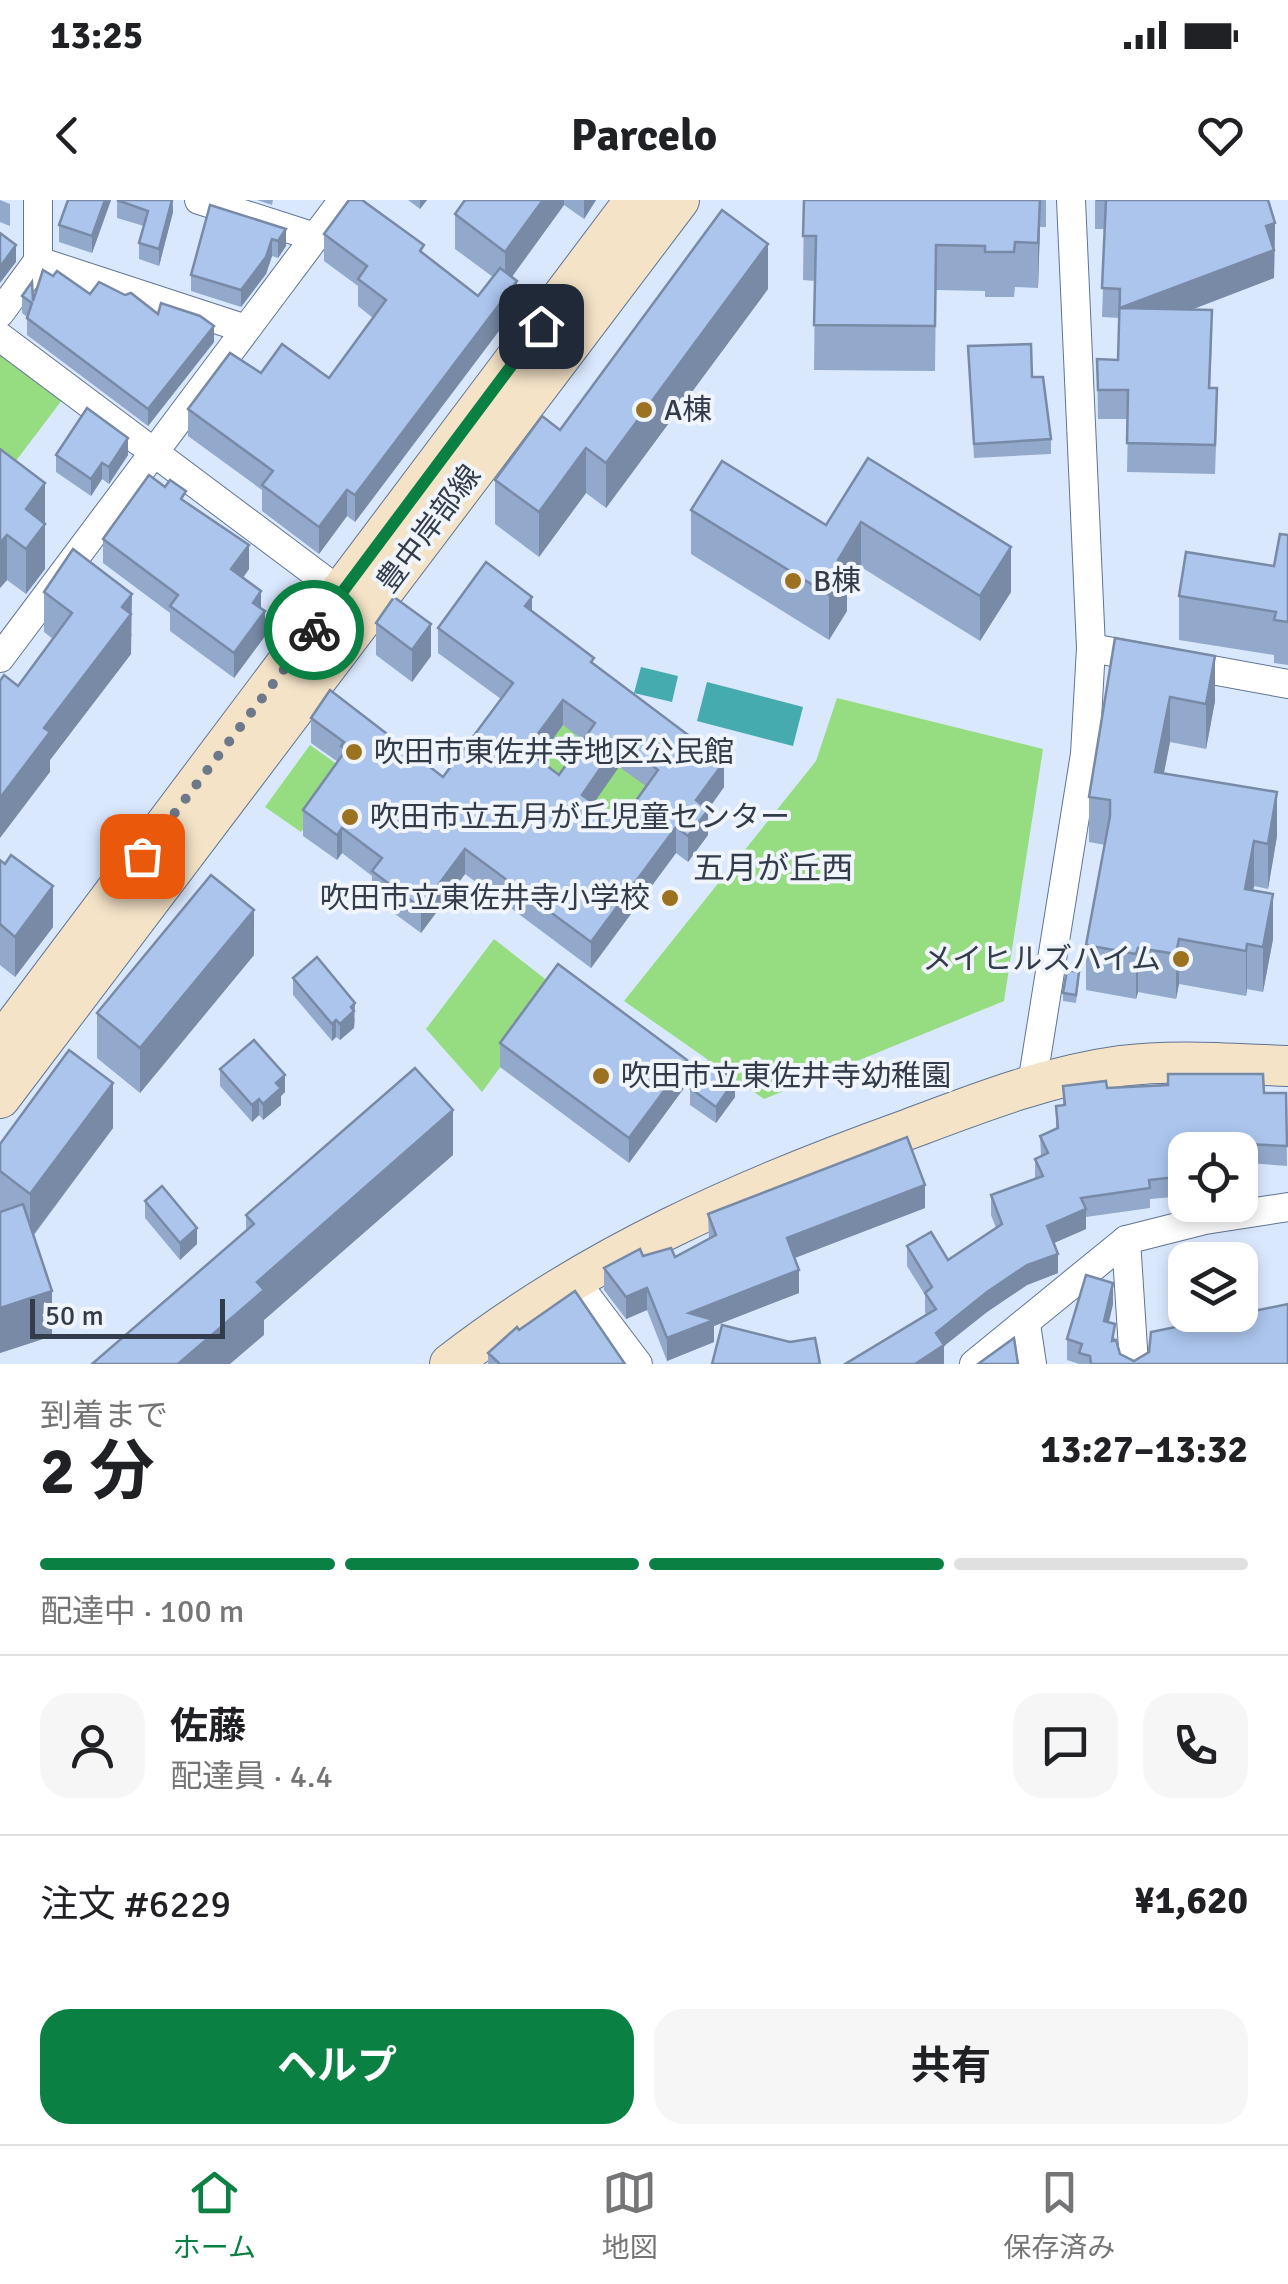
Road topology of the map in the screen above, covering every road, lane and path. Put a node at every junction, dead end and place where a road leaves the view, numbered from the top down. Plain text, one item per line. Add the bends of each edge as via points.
1 (38, 200) edge
2 (199, 200) edge
3 (343, 200) edge
4 (635, 200) edge
5 (679, 200) edge
6 (1071, 200) edge
7 (315, 238) junction
8 (38, 262) junction
9 (0, 313) edge
10 (246, 329) junction
11 (0, 337) edge
12 (154, 454) junction
13 (354, 603) junction
14 (1091, 648) junction
15 (0, 658) edge
16 (1288, 684) edge
17 (0, 1044) edge
18 (1288, 1066) edge
19 (1032, 1084) junction
20 (0, 1098) edge
21 (1288, 1208) edge
22 (1126, 1240) junction
23 (573, 1278) junction
24 (1026, 1324) junction
25 (450, 1364) edge
26 (638, 1364) edge
27 (974, 1364) edge
28 (1032, 1364) edge
29 (1134, 1364) edge

1 - 8 street
2 - 7 street
3 - 7 street
4 - 13 street, 豊中岸部線
5 - 13 street, 豊中岸部線
6 - 14 street
7 - 10 street
8 - 9 street
8 - 10 street
10 - 12 street
11 - 12 street
12 - 13 street
12 - 15 street
13 - 17 street, 豊中岸部線
13 - 20 street, 豊中岸部線
14 - 16 street
14 - 19 street via 1085,754
18 - 19 street via 1122,1066
19 - 23 street via 767,1182
21 - 22 street
22 - 24 street
22 - 29 street
23 - 25 street
23 - 26 street
24 - 27 street
24 - 28 street

